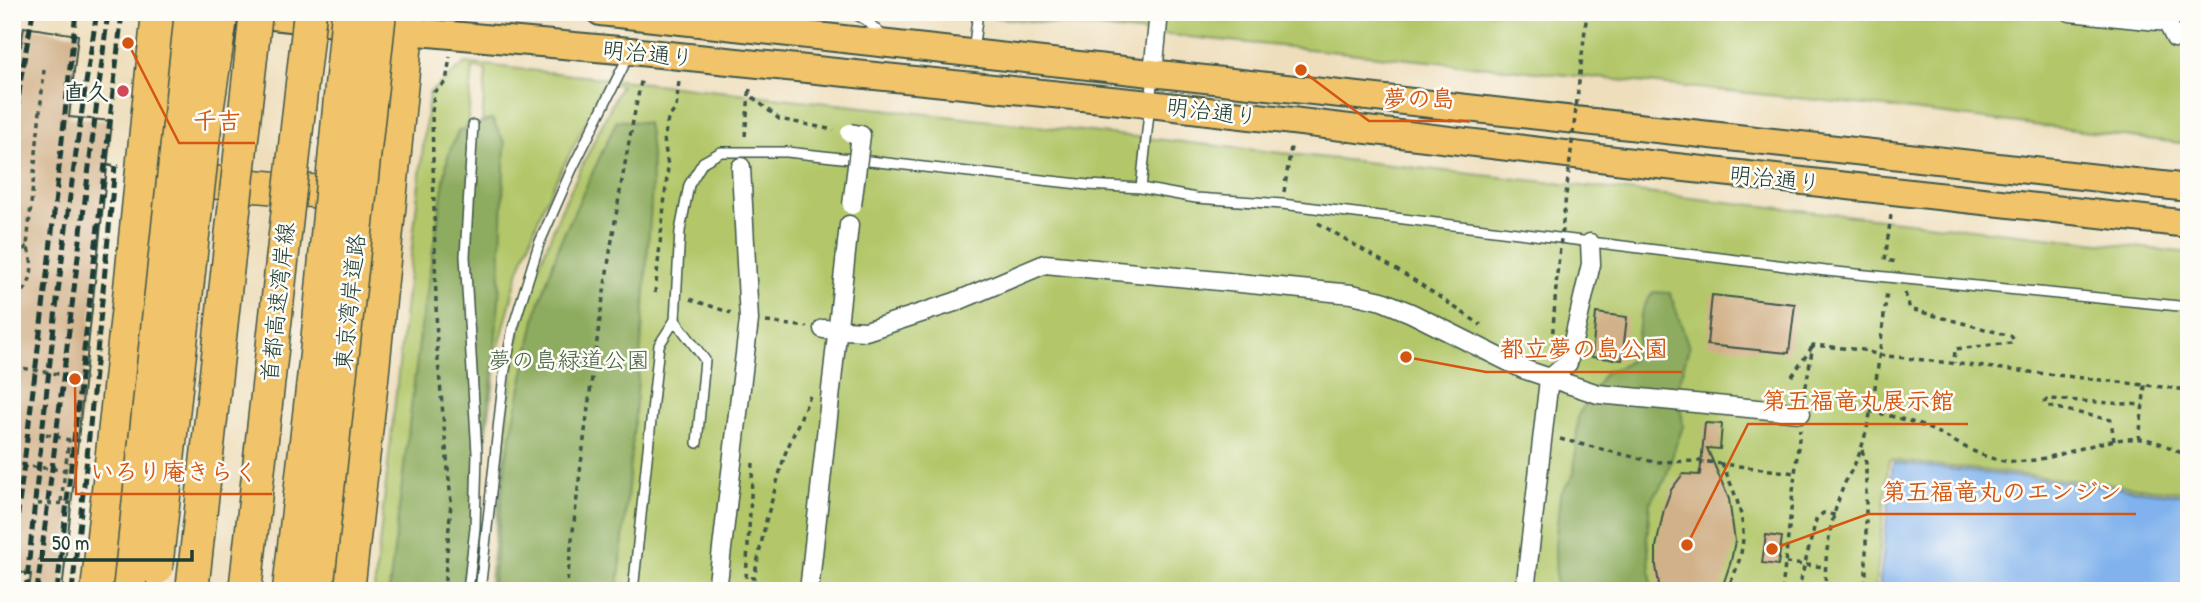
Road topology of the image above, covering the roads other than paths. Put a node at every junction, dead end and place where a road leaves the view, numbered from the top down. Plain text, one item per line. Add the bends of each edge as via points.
1 (158, 12) edge
2 (191, 12) edge
3 (222, 12) edge
4 (233, 12) edge
5 (256, 12) edge
6 (310, 12) edge
7 (348, 12) edge
8 (380, 12) edge
9 (600, 12) edge
10 (851, 12) edge
11 (978, 12) edge
12 (1159, 12) edge
13 (2070, 12) edge
14 (408, 22) edge
15 (2189, 40) edge
16 (890, 43) junction
17 (630, 51) junction
18 (973, 53) junction
19 (1153, 73) junction
20 (1150, 104) junction
21 (473, 125) dead end
22 (849, 133) road end
23 (741, 167) dead end
24 (1141, 188) junction
25 (2189, 188) edge
26 (852, 205) dead end
27 (2189, 224) edge
28 (849, 225) dead end
29 (1590, 243) junction
30 (130, 288) junction
31 (2189, 307) edge
32 (674, 320) junction
33 (830, 330) junction
34 (1549, 379) junction
35 (370, 399) junction
36 (1801, 413) road end
37 (697, 443) dead end
38 (155, 580) edge
39 (298, 590) edge
40 (96, 591) edge
41 (129, 591) edge
42 (192, 591) edge
43 (245, 591) edge
44 (348, 591) edge
45 (468, 591) edge
46 (480, 591) edge
47 (633, 591) edge
48 (717, 591) edge
49 (809, 591) edge
50 (1525, 591) edge

1 - 30 highway
2 - 41 highway, bridge
3 - 38 highway, bridge
4 - 14 main road, 明治通り
5 - 42 highway, bridge
6 - 43 highway, 首都高速湾岸線, bridge
7 - 39 highway, bridge
8 - 39 highway, 東京湾岸道路, bridge
9 - 16 main road, 明治通り
10 - 16 lane
11 - 18 lane
12 - 19 street
13 - 15 street via 2167,22 2175,38
14 - 17 main road, 明治通り
14 - 35 highway
16 - 18 main road, 明治通り
17 - 20 main road, 明治通り
17 - 46 lane via 539,244 513,328
18 - 19 main road, 明治通り
19 - 20 lane
19 - 25 main road, 明治通り
20 - 24 lane
20 - 27 main road, 明治通り
21 - 45 lane via 465,256 477,453
22 - 26 street, bridge via 860,135
23 - 48 street via 754,321
24 - 29 lane
24 - 32 lane via 787,152 721,152 703,162 689,185 680,231
28 - 33 street
29 - 31 lane
29 - 34 street via 1591,264 1567,363
30 - 35 highway via 156,254 170,207 186,185 198,181 334,193 350,208 354,219 352,341 357,375
30 - 40 highway
32 - 37 lane via 705,360
32 - 47 lane via 659,345
33 - 34 street via 866,331 956,302 1045,264 1352,294 1411,313
33 - 49 street via 831,382
34 - 36 street via 1598,394
34 - 50 street
35 - 44 highway

